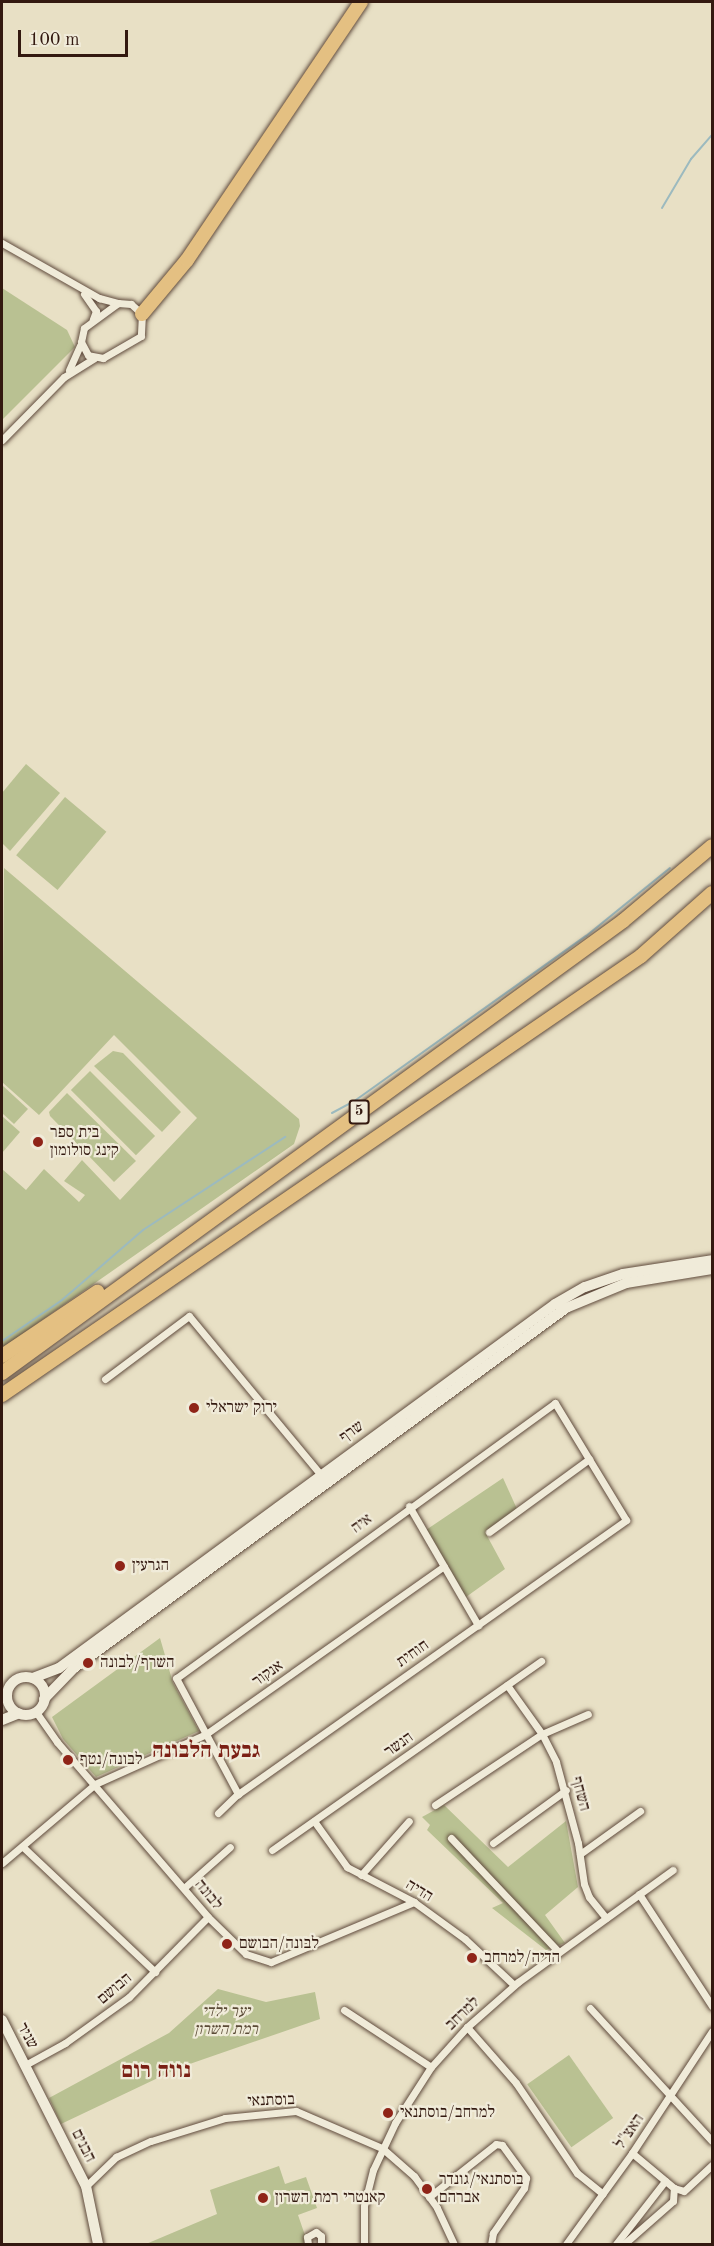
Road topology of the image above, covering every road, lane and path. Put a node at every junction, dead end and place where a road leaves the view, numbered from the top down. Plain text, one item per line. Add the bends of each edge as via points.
1 (361, 2) edge
2 (2, 244) edge
3 (118, 303) junction
4 (142, 314) junction
5 (93, 319) junction
6 (81, 342) junction
7 (94, 358) junction
8 (64, 377) junction
9 (2, 440) edge
10 (712, 835) edge
11 (712, 846) edge
12 (712, 893) edge
13 (623, 921) junction
14 (279, 1171) junction
15 (712, 1260) edge
16 (712, 1269) edge
17 (64, 1355) junction
18 (2, 1356) edge
19 (2, 1373) edge
20 (105, 1379) dead end
21 (2, 1395) edge
22 (2, 1405) edge
23 (589, 1460) junction
24 (320, 1474) junction
25 (409, 1506) junction
26 (489, 1532) dead end
27 (444, 1566) junction
28 (478, 1625) junction
29 (541, 1661) dead end
30 (33, 1678) junction
31 (507, 1685) junction
32 (7, 1692) junction
33 (44, 1700) junction
34 (2, 1707) edge
35 (36, 1712) junction
36 (19, 1713) junction
37 (588, 1714) dead end
38 (2, 1720) edge
39 (206, 1734) junction
40 (542, 1734) junction
41 (95, 1784) junction
42 (566, 1790) junction
43 (238, 1794) junction
44 (435, 1805) dead end
45 (640, 1811) dead end
46 (218, 1813) dead end
47 (314, 1821) junction
48 (409, 1821) dead end
49 (452, 1838) dead end
50 (493, 1843) dead end
51 (23, 1847) junction
52 (230, 1847) dead end
53 (272, 1850) dead end
54 (580, 1854) junction
55 (2, 1863) edge
56 (673, 1870) dead end
57 (361, 1875) junction
58 (185, 1887) junction
59 (639, 1894) junction
60 (414, 1902) junction
61 (208, 1917) junction
62 (606, 1918) junction
63 (558, 1951) junction
64 (155, 1972) junction
65 (514, 1985) junction
66 (712, 2006) edge
67 (590, 2008) dead end
68 (344, 2010) dead end
69 (2, 2020) edge
70 (467, 2027) junction
71 (712, 2031) edge
72 (25, 2065) junction
73 (431, 2067) junction
74 (671, 2095) junction
75 (712, 2141) edge
76 (382, 2148) junction
77 (632, 2154) junction
78 (712, 2165) edge
79 (665, 2181) junction
80 (86, 2186) junction
81 (674, 2188) junction
82 (603, 2194) junction
83 (429, 2197) junction
84 (98, 2244) edge
85 (308, 2244) edge
86 (322, 2244) edge
87 (364, 2244) edge
88 (454, 2244) edge
89 (491, 2244) edge
90 (566, 2244) edge
91 (616, 2244) edge
92 (624, 2244) edge

1 - 4 highway via 187,260
2 - 3 street via 99,298
2 - 5 street via 90,297 96,311
3 - 4 street via 131,304
3 - 5 street
4 - 7 street via 144,329 135,342 103,358
5 - 6 street via 84,328
6 - 7 street via 84,352
6 - 8 street via 77,358
7 - 8 street
8 - 9 street
10 - 13 highway
11 - 13 highway, 5
12 - 17 highway, 5 via 641,956
13 - 14 highway, 5
14 - 18 highway
14 - 19 highway, 5
15 - 24 street, שרף via 636,1271 568,1295
16 - 33 street, שרף via 626,1283 566,1308 74,1668
17 - 21 highway, 5
17 - 22 highway
20 - 24 street via 189,1316
23 - 25 street, איה via 555,1402
23 - 26 street
23 - 28 street, חוחית via 626,1520
24 - 30 street, שרף via 58,1668
25 - 27 street
25 - 39 street, איה via 176,1678
27 - 28 street
27 - 39 street, אנקור
28 - 43 street, חוחית
29 - 31 street, הנשר
30 - 32 street via 17,1679
30 - 33 street via 41,1685
31 - 40 street, השחף
31 - 47 street, הנשר
32 - 34 street
32 - 36 street via 8,1703
33 - 35 street
35 - 36 street
35 - 41 street, לבונה
36 - 38 street
37 - 40 street
39 - 41 street, אנקור
39 - 43 street
40 - 42 street, השחף
40 - 44 street
41 - 51 street, אנקור
41 - 58 street, לבונה
42 - 50 street
42 - 54 street, השחף
43 - 46 street, חוחית
45 - 54 street
47 - 53 street, הנשר
47 - 57 street, הדיה via 338,1858
48 - 57 street
49 - 63 street
51 - 55 street, אנקור
51 - 64 street
52 - 58 street
54 - 62 street, השחף via 589,1898
56 - 59 street, למרחב
57 - 60 street, הדיה
58 - 61 street, לבונה
59 - 62 street, למרחב
59 - 66 street
60 - 61 street, לבונה via 271,1962 246,1954
60 - 65 street, הדיה via 465,1939
61 - 64 street, הבושם
62 - 63 street, למרחב
63 - 65 street, למרחב
64 - 72 street, הבושם via 101,2019
65 - 70 street, למרחב
67 - 74 street
68 - 73 street
69 - 72 street, שניר
70 - 73 street, למרחב
70 - 82 street via 516,2084 576,2173
71 - 74 street, האצ"ל
72 - 80 street, הבנים
73 - 76 street, למרחב
74 - 75 street
74 - 77 street, האצ"ל
76 - 80 street, בוסתנאי via 296,2111 264,2112 188,2127 151,2140 116,2157
76 - 83 street, בוסתנאי via 414,2176
76 - 87 street, למרחב via 364,2206
77 - 79 street
77 - 82 street, האצ"ל
78 - 81 street via 684,2191
79 - 81 street
79 - 91 street
80 - 84 street, הבנים
81 - 92 street via 673,2201
82 - 90 street, האצ"ל
83 - 88 street, בוסתנאי
83 - 89 street via 496,2144 502,2145 526,2178 524,2188 493,2233
85 - 86 street via 307,2237 313,2232 320,2234

